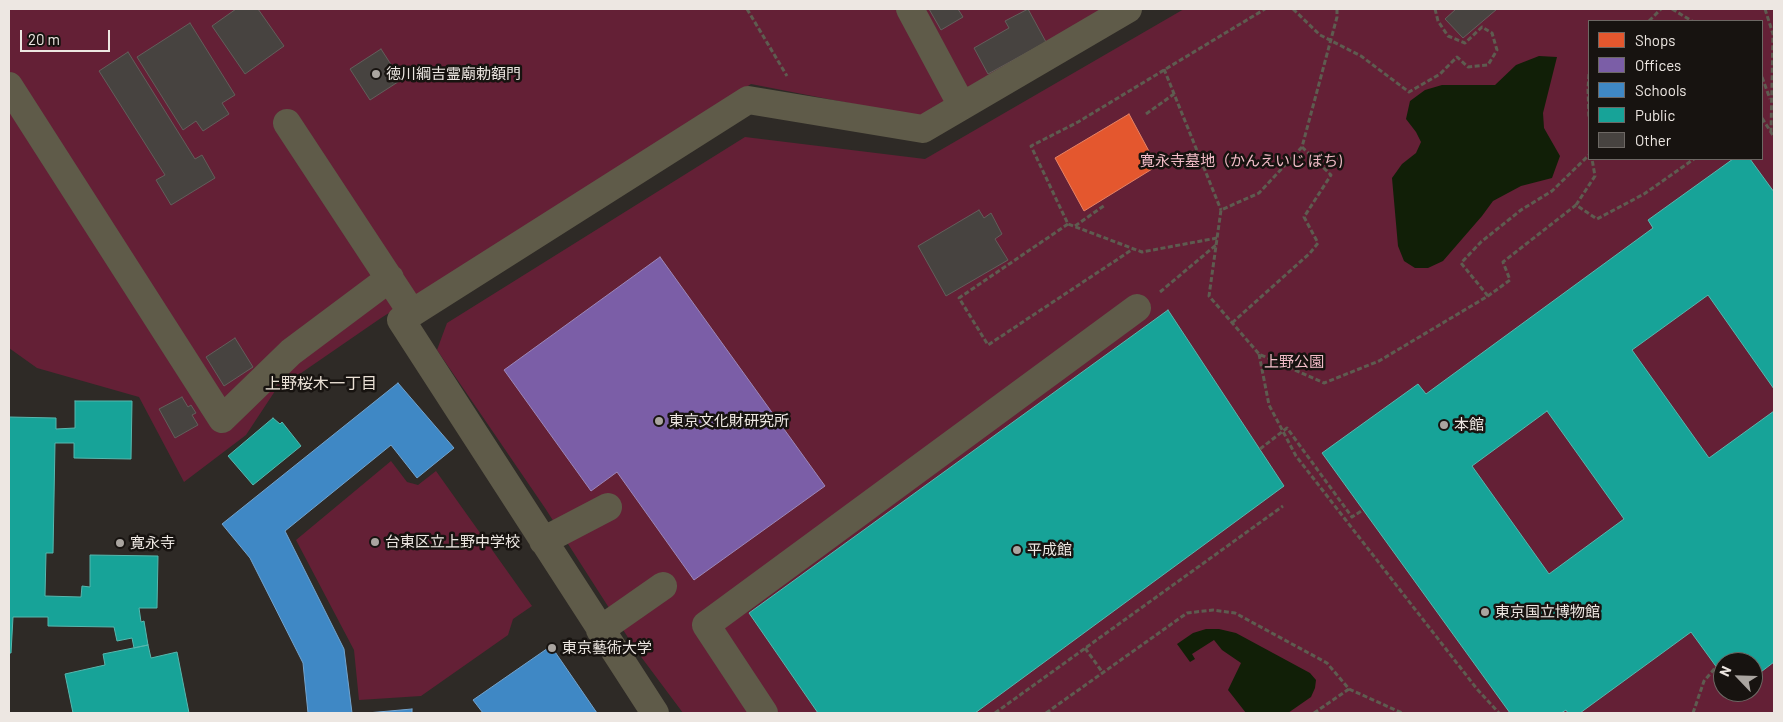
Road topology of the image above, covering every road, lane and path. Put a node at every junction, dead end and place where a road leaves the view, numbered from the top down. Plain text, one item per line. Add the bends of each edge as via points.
1 (747, 9) edge
2 (910, 9) edge
3 (1128, 9) edge
4 (1265, 9) edge
5 (1293, 9) edge
6 (1338, 9) edge
7 (1435, 9) edge
8 (1662, 9) edge
9 (1672, 9) edge
10 (1765, 9) edge
11 (1650, 20) edge
12 (1690, 20) edge
13 (1164, 70) junction
14 (789, 79) dead end
15 (1763, 80) edge
16 (9, 86) edge
17 (1174, 94) junction
18 (1772, 102) junction
19 (962, 106) junction
20 (1146, 114) dead end
21 (1763, 120) edge
22 (287, 123) dead end
23 (1771, 132) junction
24 (1774, 137) edge
25 (1302, 147) junction
26 (1588, 156) edge
27 (1592, 160) edge
28 (1693, 160) edge
29 (1576, 205) junction
30 (1105, 206) dead end
31 (1221, 210) junction
32 (1068, 224) junction
33 (1074, 226) junction
34 (1217, 238) junction
35 (1216, 245) junction
36 (1134, 249) junction
37 (390, 278) junction
38 (1488, 296) junction
39 (1137, 308) joint
40 (412, 314) junction
41 (1232, 323) junction
42 (1259, 354) junction
43 (1260, 449) dead end
44 (1283, 506) dead end
45 (608, 507) dead end
46 (1363, 510) dead end
47 (543, 541) junction
48 (663, 586) dead end
49 (600, 630) junction
50 (1085, 648) junction
51 (1713, 670) edge
52 (1103, 673) junction
53 (1349, 689) junction
54 (655, 713) edge
55 (764, 713) edge
56 (994, 713) edge
57 (1046, 713) edge
58 (1314, 713) edge
59 (1402, 713) edge
60 (1499, 713) edge
61 (1692, 713) edge

1 - 14 path
2 - 19 street
3 - 19 street
4 - 13 path
5 - 7 path via 1320,34 1361,56 1410,92 1440,74 1457,57 1468,67 1488,65 1497,50 1492,33 1482,27 1465,44 1448,36 1438,21
6 - 25 path
8 - 11 path
9 - 12 path
10 - 18 path via 1773,34
13 - 17 path
13 - 32 path via 1031,146
15 - 18 path
16 - 37 street via 222,419 291,352
17 - 20 path
17 - 31 path
18 - 23 path
19 - 40 street via 923,129 748,100
21 - 23 path
22 - 37 street
23 - 24 path
25 - 31 path via 1259,193
25 - 41 path via 1331,175 1304,216 1318,243
26 - 38 path via 1552,191 1521,210 1461,263
27 - 29 path via 1595,176
28 - 29 path via 1644,194 1597,219
29 - 38 path via 1503,262 1510,280
30 - 33 path
31 - 34 path
32 - 33 path
32 - 36 path via 959,298 988,345
33 - 36 path
34 - 35 path
34 - 36 path via 1142,252
35 - 39 path via 1157,294 1162,305 1143,319
35 - 41 path via 1209,296
37 - 40 street
38 - 42 path via 1379,361 1324,383
39 - 55 street via 706,625
40 - 47 street via 401,320
41 - 42 path
42 - 60 path via 1269,405 1296,456 1477,690
43 - 46 path via 1286,428 1352,518
44 - 50 path
45 - 47 street
47 - 49 street
48 - 49 street
49 - 54 street
50 - 52 path
50 - 56 path
51 - 61 path via 1704,681
52 - 53 path via 1187,612 1213,610 1235,613 1327,663
52 - 57 path
53 - 58 path
53 - 59 path

